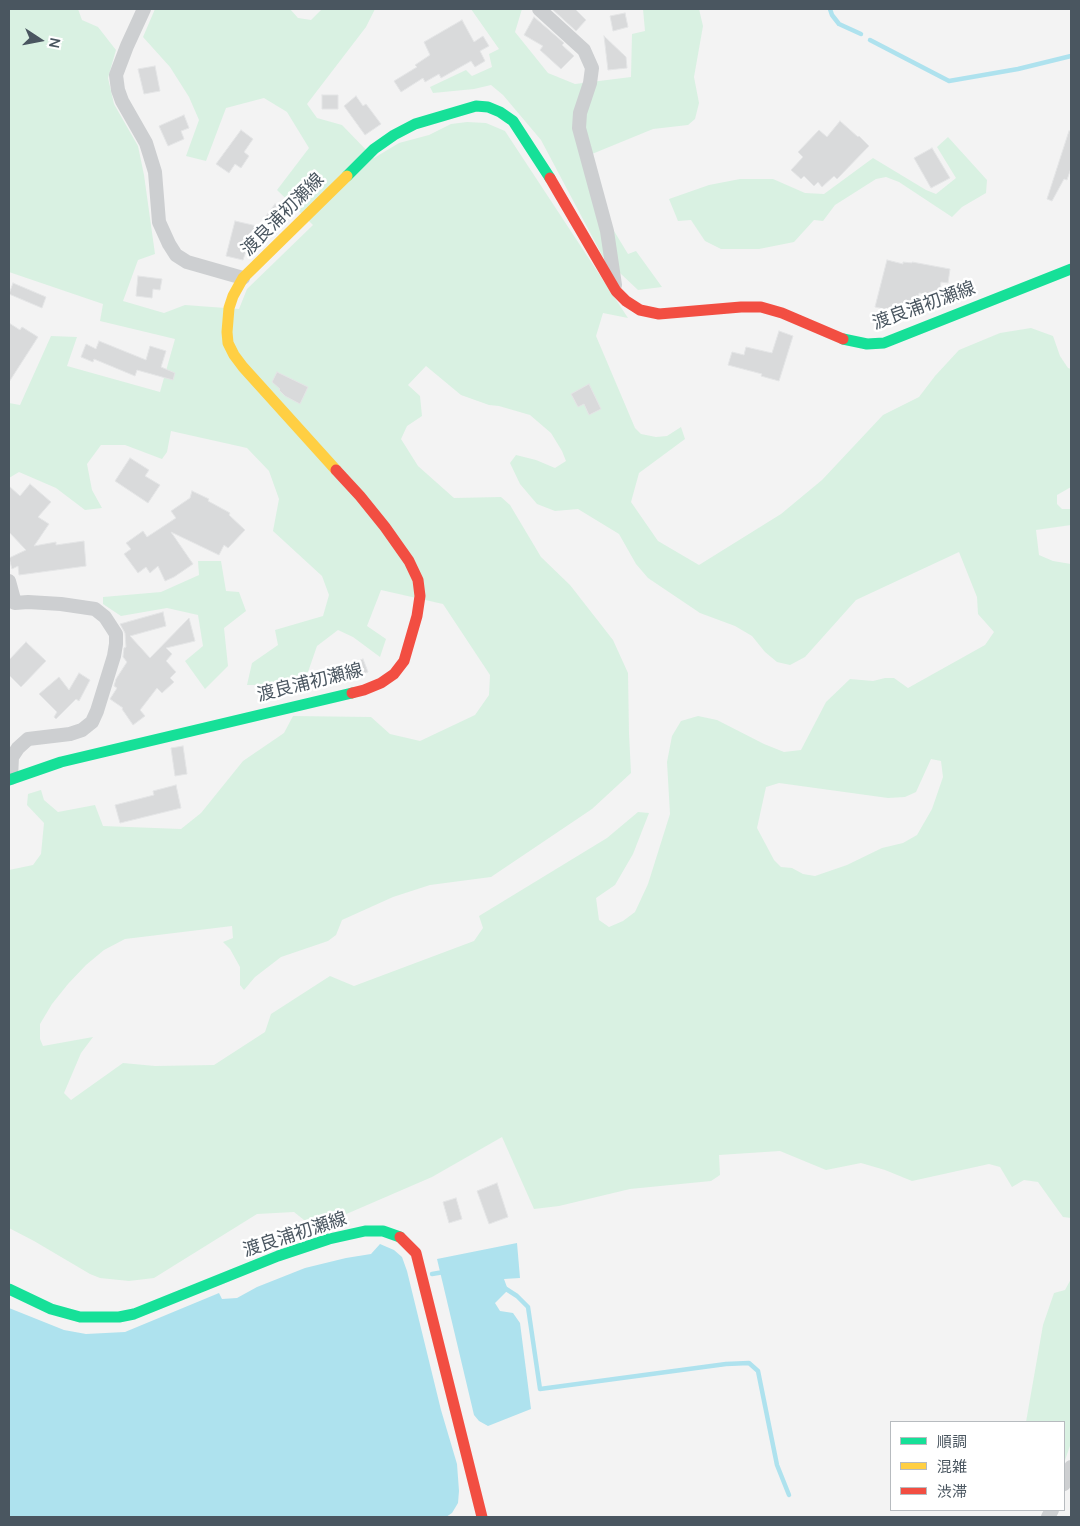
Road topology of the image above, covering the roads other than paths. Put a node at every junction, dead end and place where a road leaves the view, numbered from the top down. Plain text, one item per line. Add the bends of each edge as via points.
1 (144, 9) edge
2 (539, 9) edge
3 (1071, 269) edge
4 (243, 278) junction
5 (616, 291) junction
6 (9, 581) edge
7 (10, 779) edge
8 (9, 1289) edge
9 (1071, 1467) edge
10 (1065, 1482) edge
11 (482, 1517) edge

1 - 4 street via 116,75 122,101 146,143 155,172 159,222 176,255 187,262
2 - 5 street via 584,50 592,68 579,128 607,231
3 - 5 main road, 渡良浦初瀬線 via 905,336 884,343 867,344 842,339 761,307 658,314 640,310
4 - 5 main road, 渡良浦初瀬線 via 374,149 415,124 476,106 488,107 513,121
4 - 7 main road, 渡良浦初瀬線 via 229,308 228,343 234,355 360,496 410,561 418,580 417,616 404,661 394,674 364,690 61,762
6 - 7 street via 15,603 95,609 106,617 116,634 114,656 92,722 70,734 28,739 12,757
8 - 11 main road, 渡良浦初瀬線 via 51,1309 80,1317 120,1318 329,1239 365,1231 383,1231 398,1236 416,1253
9 - 10 street

